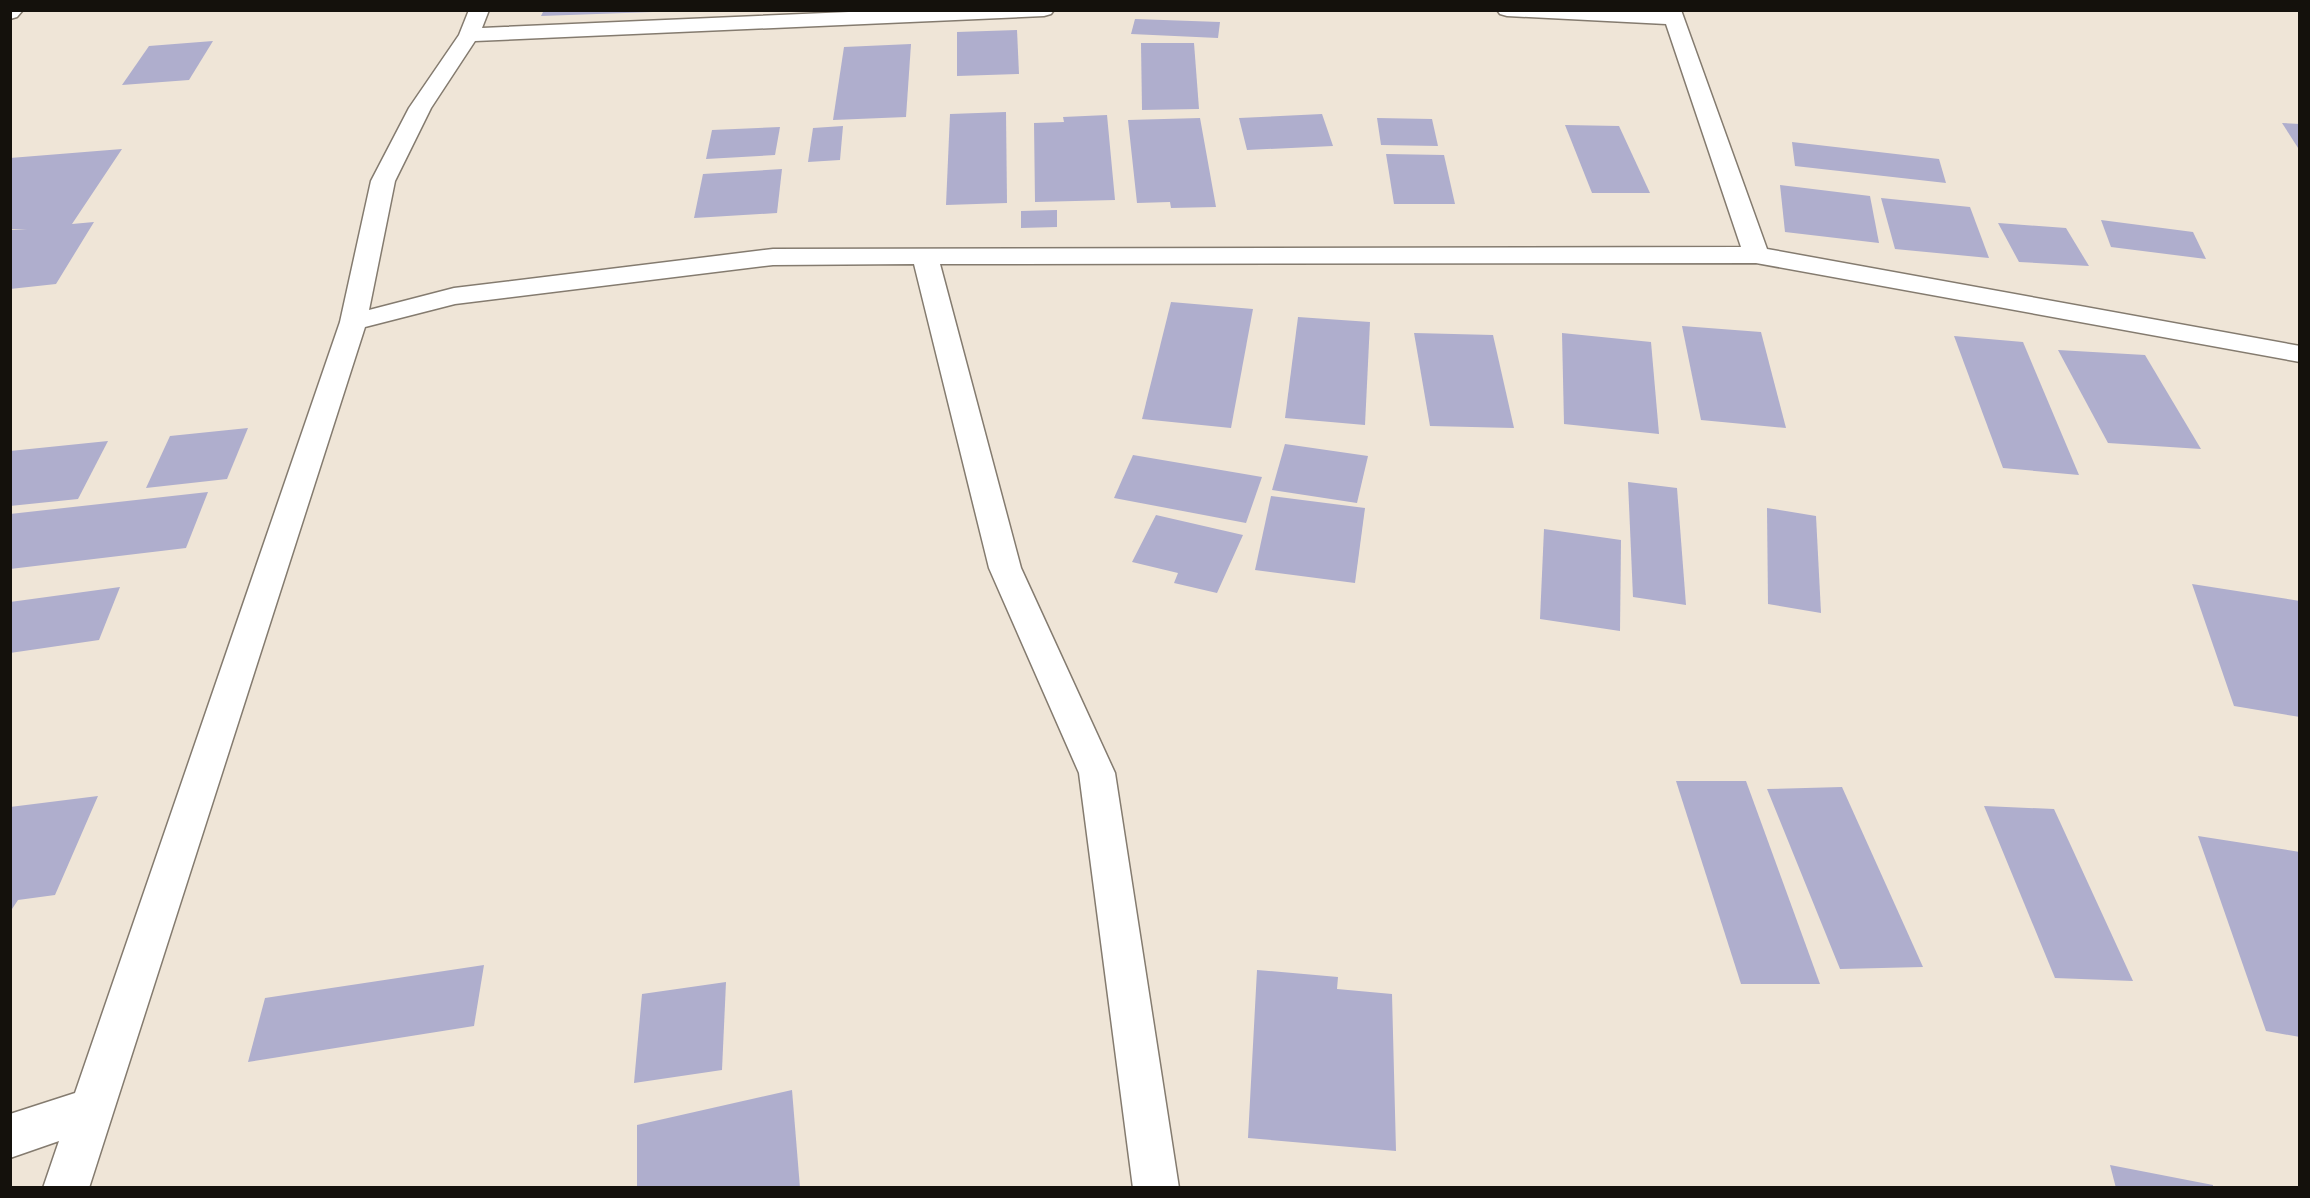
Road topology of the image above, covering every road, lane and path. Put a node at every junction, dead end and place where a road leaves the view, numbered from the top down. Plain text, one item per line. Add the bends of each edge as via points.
1 (479, 10) edge
2 (1044, 10) edge
3 (1507, 10) edge
4 (930, 13) edge
5 (1672, 14) edge
6 (469, 35) junction
7 (1756, 255) junction
8 (925, 257) junction
9 (353, 322) junction
10 (2300, 354) edge
11 (92, 1109) junction
12 (10, 1136) edge
13 (66, 1188) edge
14 (1156, 1188) edge

1 - 6 street
2 - 4 street
3 - 5 street
4 - 6 street
5 - 7 street
6 - 9 street via 420,108 383,181
7 - 8 street
7 - 10 street
8 - 9 street via 773,257 454,296
8 - 14 street via 1005,568 1097,773
9 - 11 street
11 - 12 street
11 - 13 street

